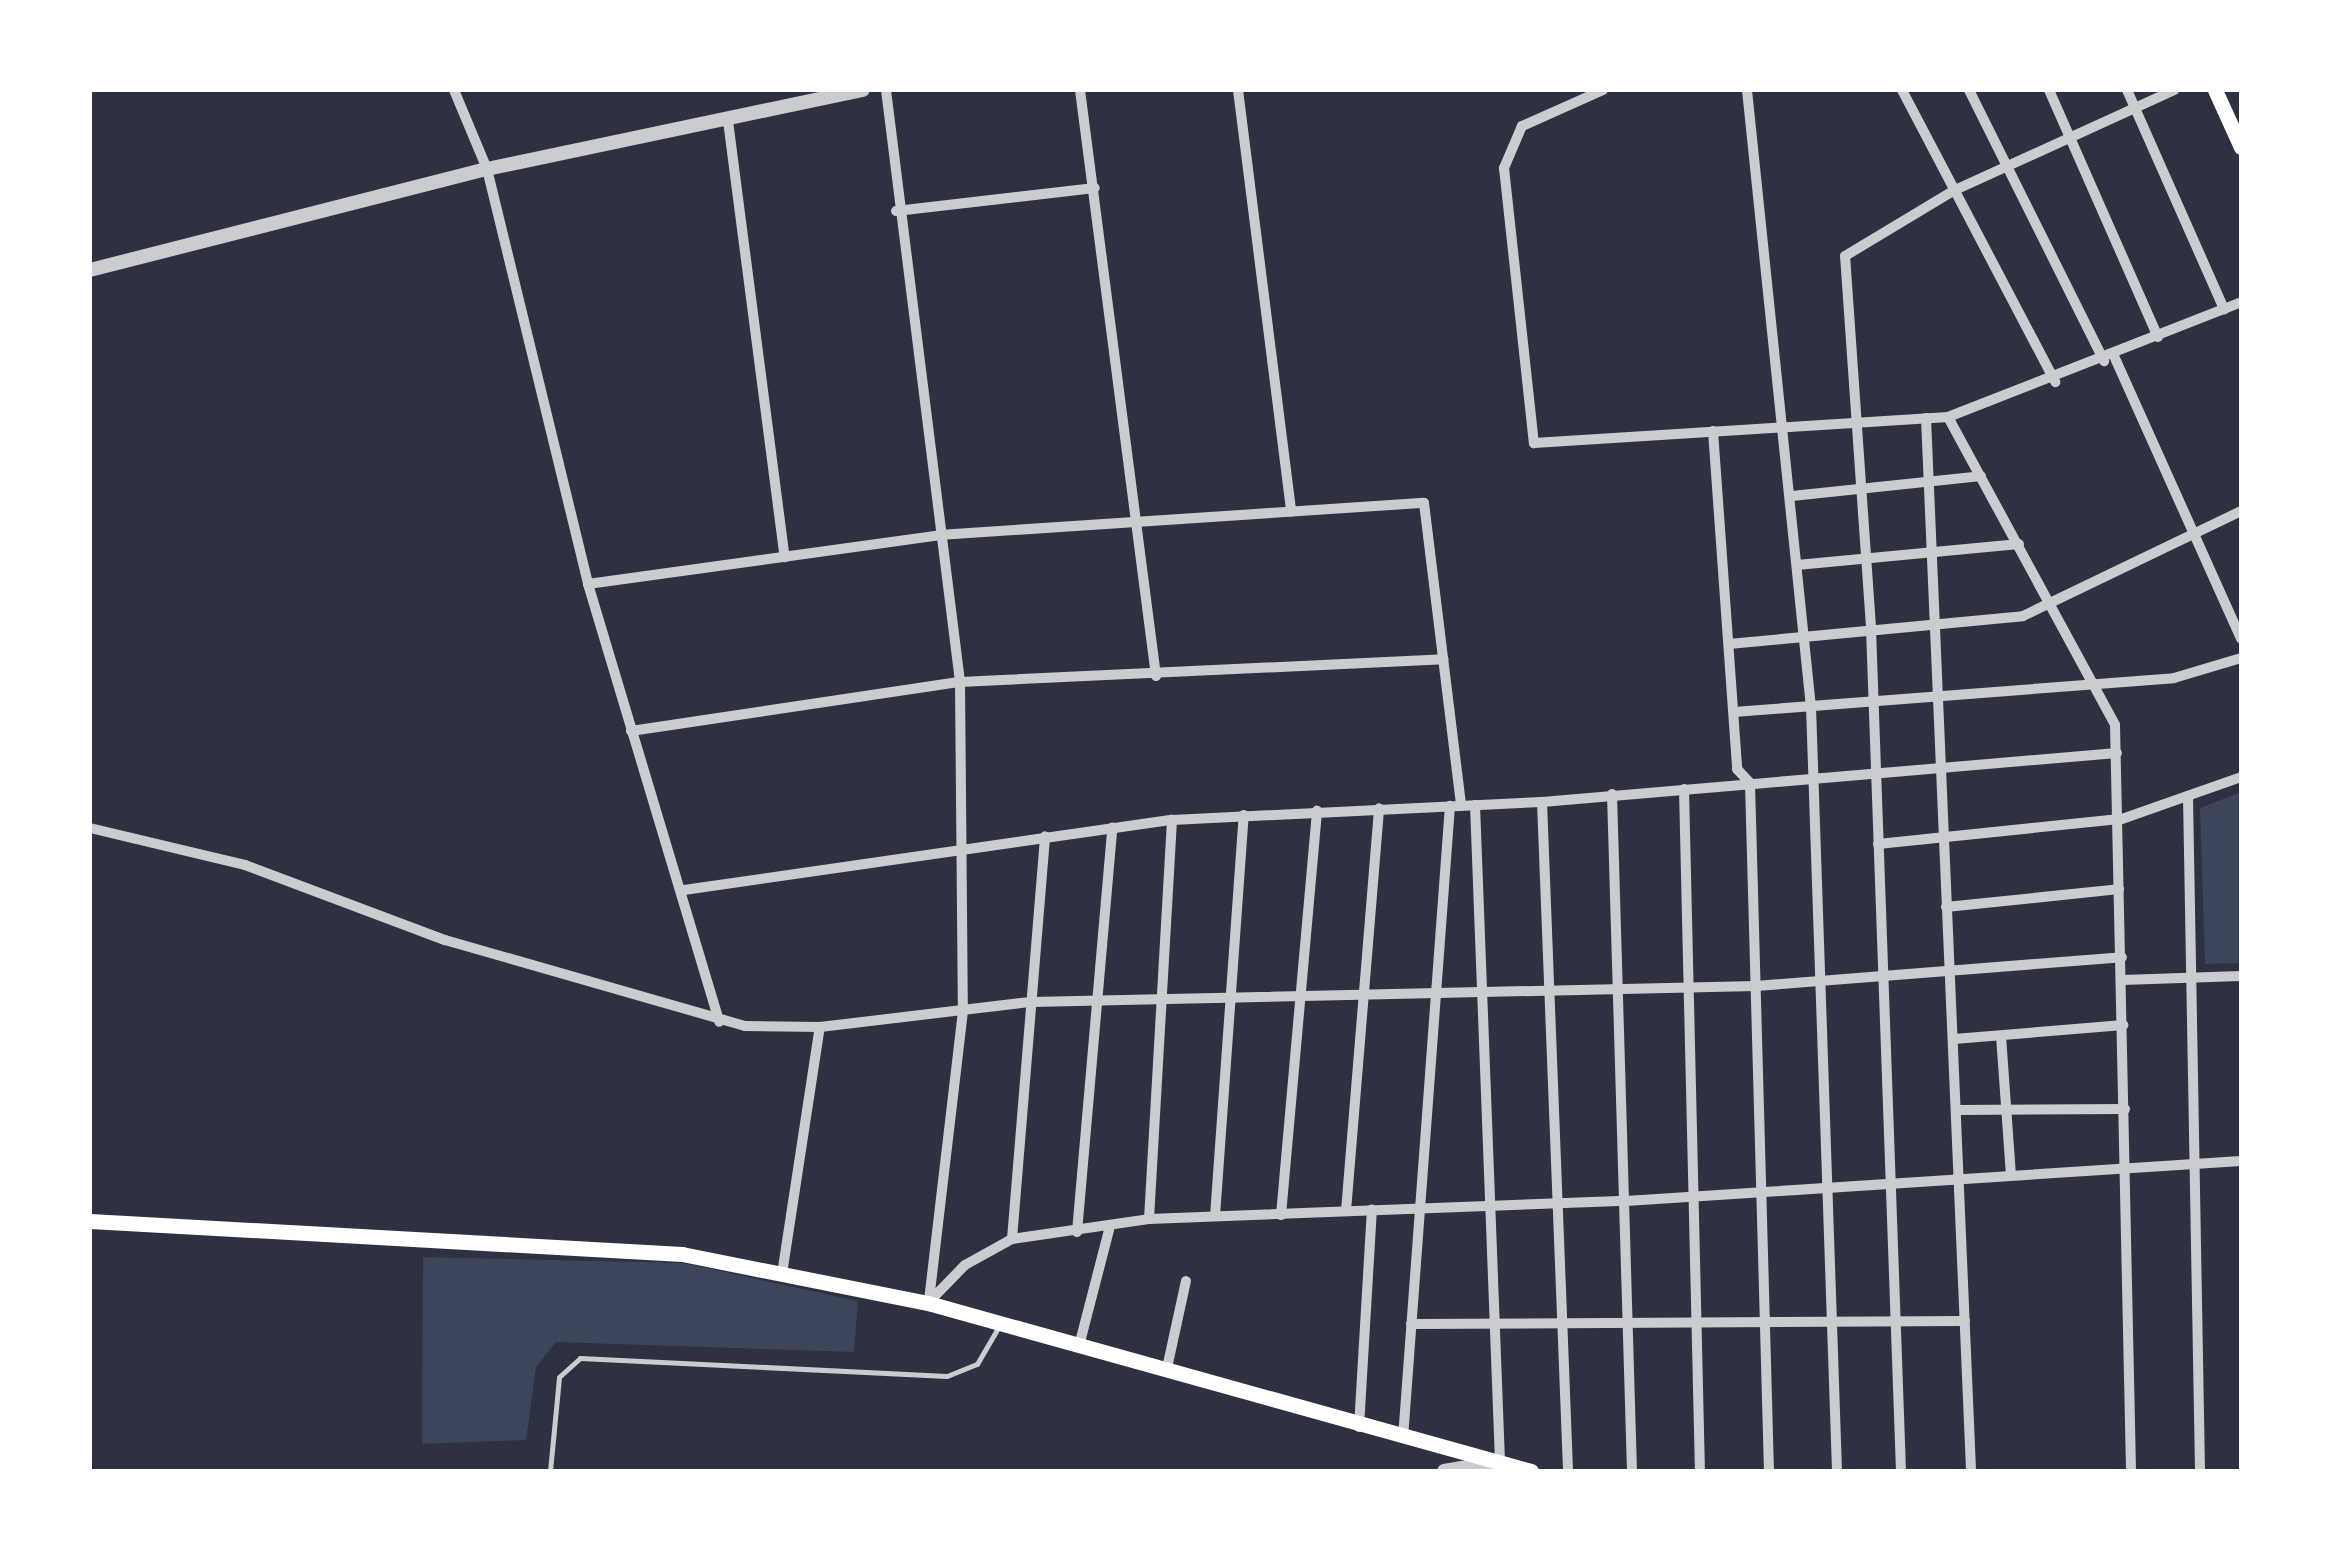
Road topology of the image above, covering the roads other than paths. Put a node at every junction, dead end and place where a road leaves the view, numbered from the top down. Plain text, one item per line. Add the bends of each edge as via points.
1 (454, 90) edge
2 (863, 90) edge
3 (886, 90) edge
4 (1080, 90) edge
5 (1238, 90) edge
6 (1603, 90) edge
7 (1747, 90) edge
8 (1902, 90) edge
9 (1968, 90) edge
10 (2049, 90) edge
11 (2127, 90) edge
12 (2174, 90) edge
13 (2215, 90) edge
14 (2135, 108) junction
15 (2235, 120) edge
16 (728, 122) junction
17 (2070, 138) junction
18 (2241, 147) edge
19 (2008, 166) junction
20 (487, 169) junction
21 (1094, 188) junction
22 (1955, 190) junction
23 (896, 211) junction
24 (90, 270) edge
25 (2241, 302) edge
26 (2224, 309) junction
27 (2158, 338) junction
28 (2109, 359) junction
29 (2055, 382) junction
30 (1948, 416) junction
31 (1926, 418) junction
32 (1853, 422) junction
33 (1787, 426) junction
34 (1713, 431) junction
35 (1981, 476) junction
36 (1928, 482) junction
37 (1858, 489) junction
38 (1792, 496) junction
39 (2241, 511) edge
40 (1291, 512) junction
41 (1140, 527) junction
42 (2198, 531) junction
43 (939, 535) junction
44 (2019, 544) junction
45 (1932, 556) junction
46 (785, 557) junction
47 (1865, 559) junction
48 (1797, 565) junction
49 (588, 584) junction
50 (2052, 604) junction
51 (1932, 623) junction
52 (1871, 628) junction
53 (1804, 638) junction
54 (2241, 639) edge
55 (1730, 644) junction
56 (2241, 658) edge
57 (1443, 659) junction
58 (1156, 676) junction
59 (960, 682) junction
60 (2096, 686) junction
61 (1936, 695) junction
62 (1874, 700) junction
63 (1811, 707) junction
64 (1734, 712) junction
65 (630, 732) junction
66 (2117, 753) junction
67 (1939, 764) junction
68 (1877, 771) junction
69 (1814, 776) junction
70 (2241, 776) edge
71 (1750, 783) junction
72 (1684, 789) junction
73 (1612, 794) junction
74 (2188, 796) junction
75 (1542, 802) junction
76 (1476, 805) junction
77 (1455, 806) junction
78 (1379, 808) junction
79 (1317, 811) junction
80 (1244, 815) junction
81 (2122, 819) junction
82 (1172, 820) junction
83 (90, 828) edge
84 (1112, 828) junction
85 (1044, 836) junction
86 (1942, 836) junction
87 (1878, 844) junction
88 (963, 850) junction
89 (684, 890) junction
90 (2119, 890) junction
91 (1946, 907) junction
92 (2122, 958) junction
93 (1950, 973) junction
94 (2241, 976) edge
95 (2192, 977) junction
96 (1884, 980) junction
97 (2122, 980) junction
98 (1822, 982) junction
99 (1756, 986) junction
100 (1690, 989) junction
101 (1622, 992) junction
102 (1488, 994) junction
103 (1555, 994) junction
104 (1230, 996) junction
105 (1300, 996) junction
106 (1438, 996) junction
107 (1367, 997) junction
108 (1166, 998) junction
109 (1099, 1000) junction
110 (1032, 1002) junction
111 (963, 1011) junction
112 (719, 1022) junction
113 (2123, 1025) junction
114 (820, 1027) junction
115 (2002, 1036) junction
116 (1954, 1039) junction
117 (2125, 1109) junction
118 (1957, 1110) junction
119 (2007, 1110) junction
120 (2241, 1161) edge
121 (2196, 1164) junction
122 (2124, 1168) junction
123 (2011, 1176) junction
124 (1960, 1180) junction
125 (1893, 1182) junction
126 (1829, 1188) junction
127 (1764, 1192) junction
128 (1698, 1196) junction
129 (1626, 1201) junction
130 (1560, 1202) junction
131 (1491, 1205) junction
132 (1416, 1206) junction
133 (1372, 1209) junction
134 (1346, 1211) junction
135 (1281, 1215) junction
136 (1215, 1216) junction
137 (1149, 1219) junction
138 (90, 1221) edge
139 (1110, 1226) junction
140 (1077, 1232) junction
141 (1012, 1239) junction
142 (782, 1274) junction
143 (1186, 1281) dead end
144 (928, 1304) junction
145 (1834, 1321) junction
146 (1493, 1322) junction
147 (1563, 1322) junction
148 (1630, 1322) junction
149 (1766, 1322) junction
150 (1895, 1322) junction
151 (1965, 1322) junction
152 (1697, 1323) junction
153 (1000, 1324) junction
154 (1410, 1324) junction
155 (1079, 1346) junction
156 (1166, 1368) junction
157 (1359, 1427) junction
158 (1404, 1438) junction
159 (1500, 1462) junction
160 (1453, 1470) edge
161 (550, 1471) edge
162 (1531, 1471) edge
163 (1568, 1471) edge
164 (1632, 1471) edge
165 (1700, 1471) edge
166 (1769, 1471) edge
167 (1837, 1471) edge
168 (1901, 1471) edge
169 (1971, 1471) edge
170 (2131, 1471) edge
171 (2200, 1471) edge

1 - 20 street
2 - 16 street
3 - 23 street
4 - 21 street
5 - 40 street
6 - 34 street via 1522,126 1504,168 1534,443
7 - 33 street
8 - 22 street
9 - 19 street
10 - 17 street
11 - 14 street
12 - 14 street
13 - 15 main road
14 - 17 street
14 - 26 street
15 - 18 main road
16 - 20 street
16 - 46 street
17 - 19 street
17 - 27 street
19 - 22 street
19 - 28 street
20 - 24 street
20 - 49 street
21 - 23 street
21 - 41 street
22 - 29 street
22 - 32 street via 1846,256
23 - 43 street
25 - 26 street
26 - 27 street
27 - 28 street
28 - 29 street
28 - 42 street
29 - 30 street
30 - 31 street
30 - 35 street
31 - 32 street
31 - 36 street
32 - 33 street
32 - 37 street
33 - 34 street
33 - 38 street
34 - 55 street
35 - 36 street
35 - 44 street
36 - 37 street
36 - 45 street
37 - 38 street
37 - 47 street
38 - 48 street
39 - 42 street
40 - 41 street
40 - 57 street via 1424,504
41 - 43 street
41 - 58 street
42 - 50 street
42 - 54 street
43 - 46 street
43 - 59 street
44 - 45 street
44 - 50 street
45 - 47 street
45 - 51 street
46 - 49 street
47 - 48 street
47 - 52 street
48 - 53 street
49 - 65 street
50 - 51 street
50 - 60 street
51 - 52 street
51 - 61 street
52 - 53 street
52 - 62 street
53 - 55 street
53 - 63 street
55 - 64 street
56 - 60 street
57 - 58 street
57 - 77 street
58 - 59 street
59 - 65 street
59 - 88 street
60 - 61 street
60 - 66 street
61 - 62 street
61 - 67 street
62 - 63 street
62 - 68 street
63 - 64 street
63 - 69 street
64 - 71 street via 1738,768
65 - 89 street
66 - 67 street
66 - 81 street
67 - 68 street
67 - 86 street
68 - 69 street
68 - 87 street
69 - 71 street
69 - 98 street
70 - 74 street
71 - 72 street
71 - 99 street
72 - 73 street
72 - 100 street
73 - 75 street
73 - 101 street
74 - 81 street
74 - 95 street
75 - 76 street
75 - 103 street
76 - 77 street
76 - 102 street
77 - 78 street
77 - 106 street
78 - 79 street
78 - 107 street
79 - 80 street
79 - 105 street
80 - 82 street
80 - 104 street
81 - 86 street
81 - 90 street
82 - 84 street
82 - 108 street
83 - 112 street via 245,865 445,940
84 - 85 street
84 - 109 street
85 - 88 street
85 - 110 street
86 - 87 street
86 - 91 street
87 - 96 street
88 - 89 street
88 - 111 street
89 - 112 street
90 - 91 street
90 - 92 street
91 - 93 street
92 - 93 street
92 - 97 street
93 - 96 street
93 - 116 street
94 - 95 street
95 - 97 street
95 - 121 street
96 - 98 street
96 - 125 street
97 - 113 street
98 - 99 street
98 - 126 street
99 - 100 street
99 - 127 street
100 - 101 street
100 - 128 street
101 - 103 street
101 - 129 street
102 - 103 street
102 - 106 street
102 - 131 street
103 - 130 street
104 - 105 street
104 - 108 street
104 - 136 street
105 - 107 street
105 - 135 street
106 - 107 street
106 - 132 street
107 - 134 street
108 - 109 street
108 - 137 street
109 - 110 street
109 - 140 street
110 - 111 street
110 - 141 street
111 - 114 street
111 - 144 street
112 - 114 street
113 - 115 street
113 - 117 street
114 - 142 street
115 - 116 street
115 - 119 street
116 - 118 street
117 - 119 street
117 - 122 street
118 - 119 street
118 - 124 street
119 - 123 street
120 - 121 street
121 - 122 street
121 - 171 street
122 - 123 street
122 - 170 street
123 - 124 street
124 - 125 street
124 - 151 street
125 - 126 street
125 - 150 street
126 - 127 street
126 - 145 street
127 - 128 street
127 - 149 street
128 - 129 street
128 - 152 street
129 - 130 street
129 - 148 street
130 - 131 street
130 - 147 street
131 - 132 street
131 - 146 street
132 - 133 street
132 - 154 street
133 - 134 street
133 - 157 street
134 - 135 street
135 - 136 street
136 - 137 street
137 - 139 street
138 - 142 main road via 682,1254
139 - 140 street
139 - 155 street
140 - 141 street
141 - 144 street via 965,1265
142 - 144 main road
143 - 156 street
144 - 153 main road
145 - 149 street
145 - 150 street
145 - 167 street
146 - 147 street
146 - 154 street
146 - 159 street
147 - 148 street
147 - 163 street
148 - 152 street
148 - 164 street
149 - 152 street
149 - 166 street
150 - 151 street
150 - 168 street
151 - 169 street
152 - 165 street
153 - 155 main road
153 - 161 lane via 977,1364 947,1376 580,1358 560,1377
154 - 158 street
155 - 156 main road
156 - 157 main road
157 - 158 main road
158 - 159 main road
159 - 160 street
159 - 162 main road

